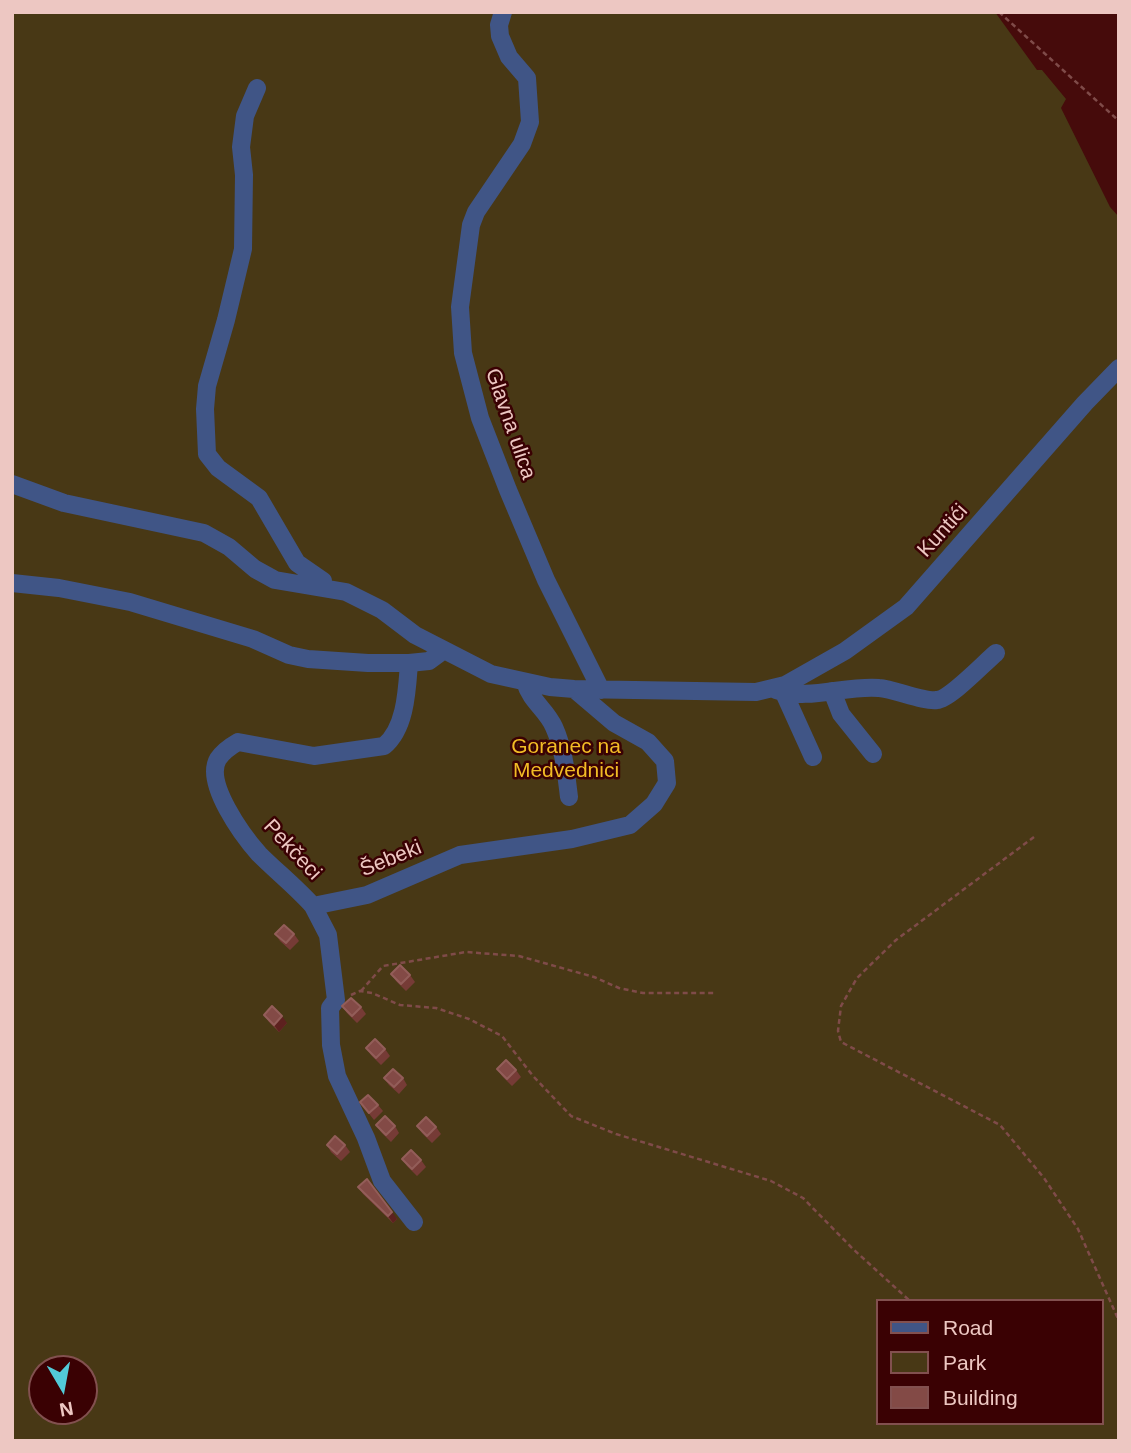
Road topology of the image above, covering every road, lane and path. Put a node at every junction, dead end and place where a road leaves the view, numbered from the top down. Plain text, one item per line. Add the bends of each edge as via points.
1 (503, 12) edge
2 (999, 12) edge
3 (257, 88) dead end
4 (1119, 121) edge
5 (1119, 368) edge
6 (12, 484) edge
7 (12, 583) edge
8 (323, 587) junction
9 (444, 650) junction
10 (996, 653) dead end
11 (409, 663) junction
12 (525, 682) junction
13 (574, 689) junction
14 (601, 690) junction
15 (778, 691) junction
16 (832, 691) junction
17 (873, 754) dead end
18 (813, 757) dead end
19 (569, 797) dead end
20 (1034, 837) dead end
21 (313, 906) junction
22 (360, 991) junction
23 (714, 993) dead end
24 (336, 1000) junction
25 (414, 1222) dead end
26 (908, 1299) edge
27 (1119, 1321) edge

1 - 14 street, Glavna ulica via 500,36 509,57 527,78 530,122 522,144 471,225 460,307 463,353 480,418 508,490
2 - 4 path
3 - 8 street via 245,116 241,147 243,249 206,386 205,438 208,454 218,468 259,498 297,563 323,581
5 - 15 street, Kuntići via 906,607
6 - 8 street via 64,503 204,533 275,580
7 - 11 street via 139,604 308,659
8 - 9 street via 346,592 382,610
9 - 11 street via 429,661
9 - 12 street via 491,674
10 - 16 street, Kuntići via 939,700 881,688
11 - 21 street, Pekčeci via 396,732 384,746 314,756 238,742 217,760 214,779 225,806 258,852
12 - 13 street
12 - 19 street via 529,696 554,726
13 - 14 street, Kuntići
13 - 21 street, Šebeki via 614,723 648,742 665,761 667,783 654,804 630,825 572,839 460,855 367,895
14 - 15 street, Kuntići
15 - 16 street, Kuntići
15 - 18 street
16 - 17 street via 841,714
20 - 27 path via 895,940 857,978 841,1006 838,1031 841,1042 1000,1125 1078,1229
21 - 24 street via 328,935
22 - 23 path via 383,966 466,952 519,956 643,993
22 - 24 path
22 - 26 path via 400,1005 436,1008 502,1036 571,1116 771,1181 803,1198
24 - 25 street via 330,1008 337,1076 382,1181

